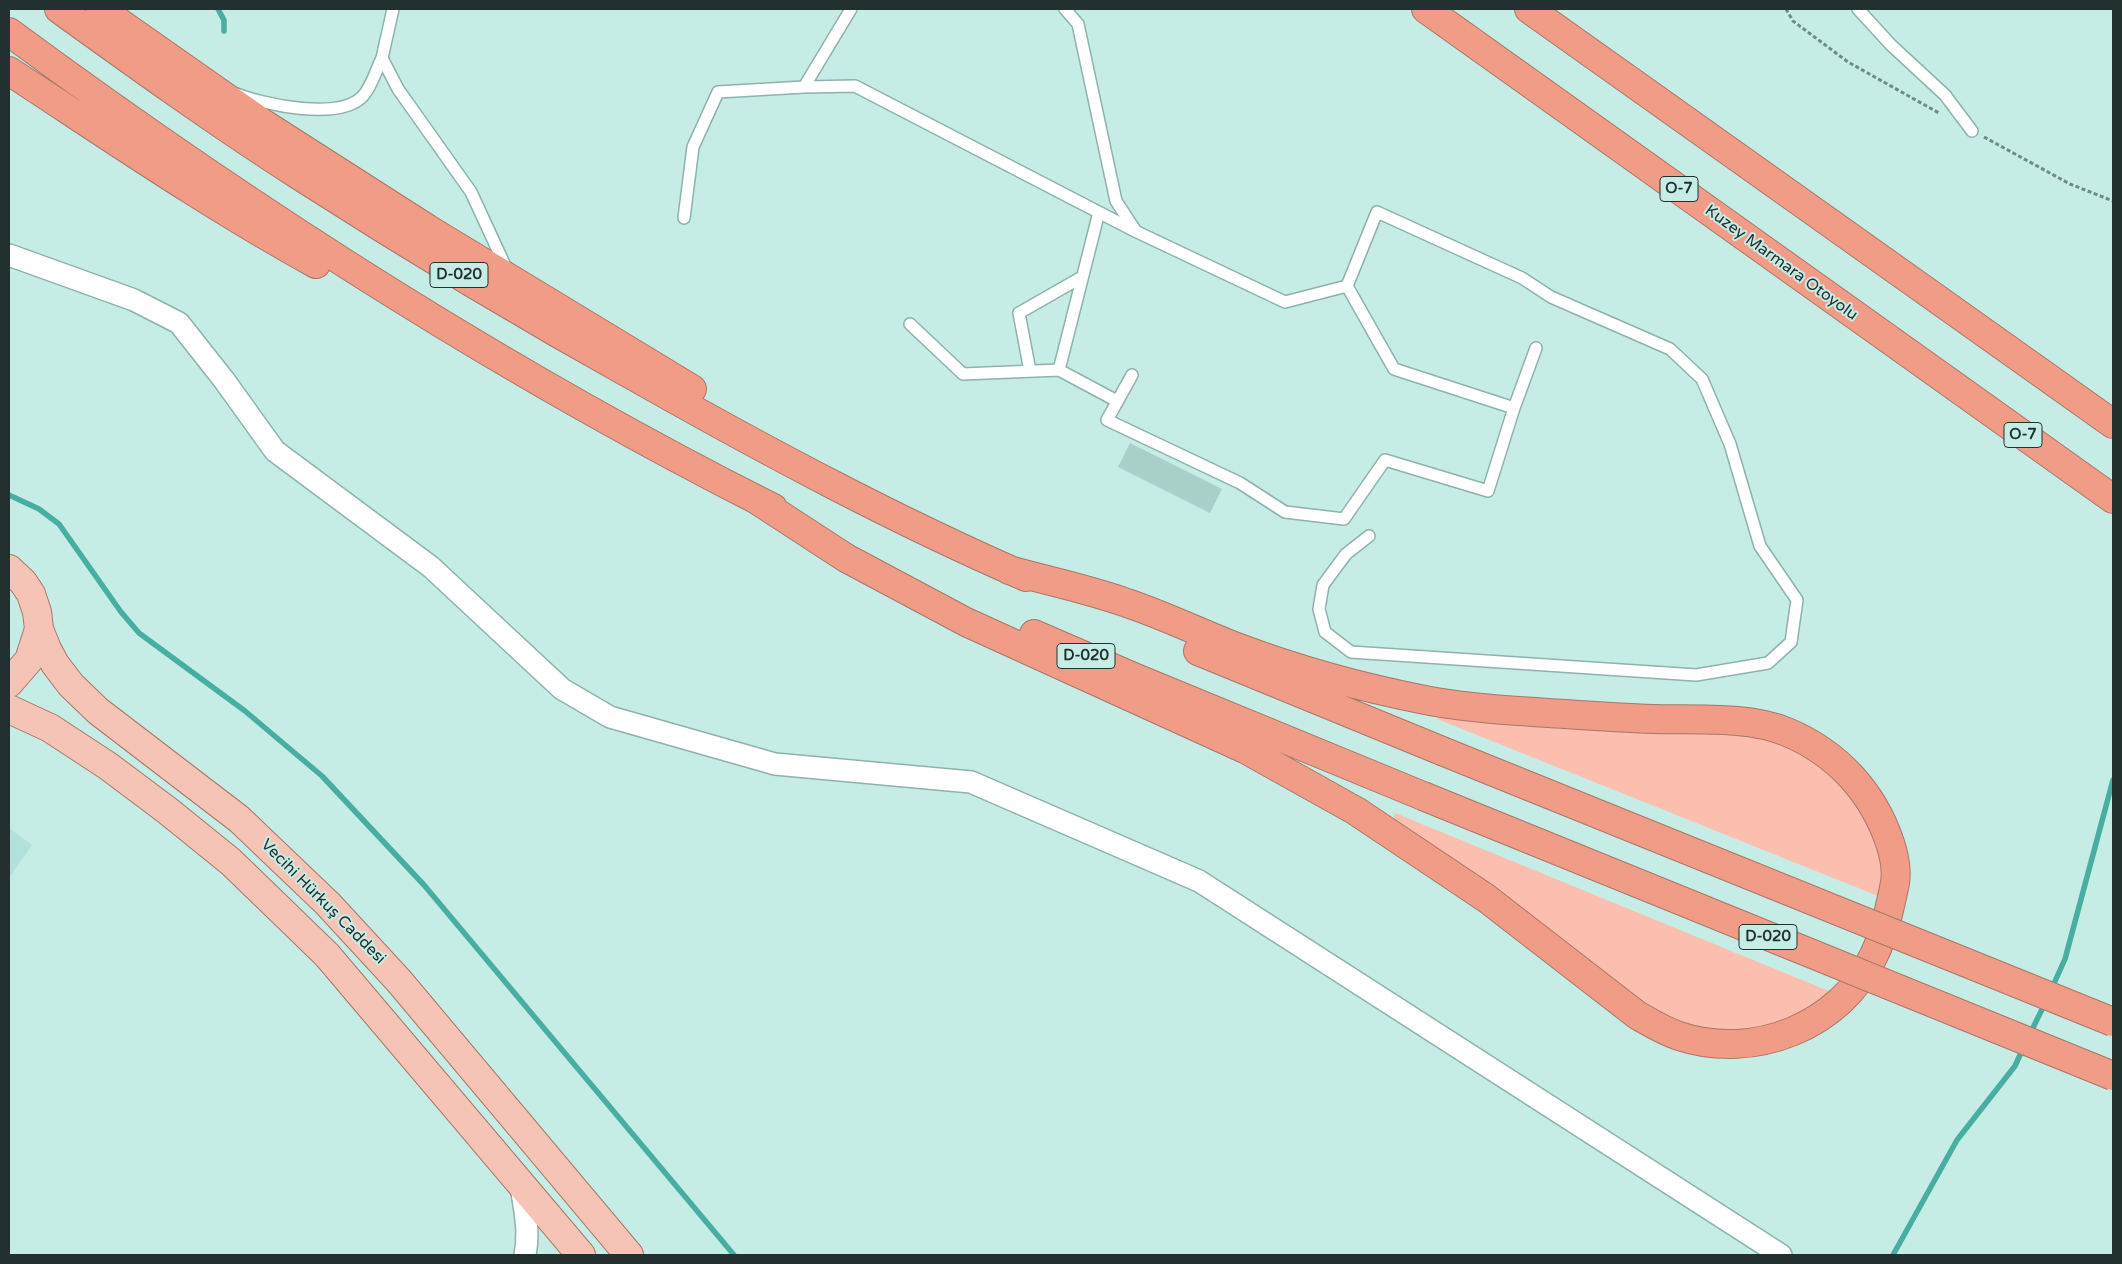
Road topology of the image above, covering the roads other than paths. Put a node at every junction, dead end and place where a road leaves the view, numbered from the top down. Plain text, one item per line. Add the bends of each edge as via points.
1 (59, 9) edge
2 (100, 9) edge
3 (393, 9) edge
4 (851, 9) edge
5 (1065, 9) edge
6 (1426, 9) edge
7 (1529, 9) edge
8 (1858, 9) edge
9 (9, 32) edge
10 (382, 58) junction
11 (9, 70) edge
12 (193, 76) junction
13 (804, 87) junction
14 (1972, 131) dead end
15 (1099, 212) junction
16 (684, 218) dead end
17 (1135, 231) junction
18 (9, 255) edge
19 (1082, 277) junction
20 (511, 278) junction
21 (1347, 286) junction
22 (442, 324) junction
23 (910, 324) dead end
24 (1536, 348) dead end
25 (1059, 370) junction
26 (1030, 371) junction
27 (1132, 375) dead end
28 (1117, 402) junction
29 (1514, 408) junction
30 (2113, 424) edge
31 (2113, 499) edge
32 (757, 500) junction
33 (879, 508) junction
34 (1369, 536) dead end
35 (9, 568) edge
36 (1009, 570) junction
37 (39, 629) junction
38 (9, 682) edge
39 (9, 710) edge
40 (2113, 1022) edge
41 (2113, 1076) edge
42 (520, 1181) junction
43 (525, 1255) edge
44 (581, 1255) edge
45 (629, 1255) edge
46 (1781, 1255) edge

1 - 33 highway, D-020 via 245,140 424,254 704,417
2 - 12 highway
3 - 10 lane
4 - 13 lane
5 - 17 lane via 1078,24 1116,200
6 - 31 highway, Kuzey Marmara Otoyolu / O-7
7 - 30 highway
8 - 14 lane via 1945,95
9 - 22 highway, D-020 via 196,165
10 - 12 lane via 364,96 355,103 333,110 294,107 245,97
10 - 20 lane via 398,89 471,192
11 - 22 highway via 266,236 356,285
12 - 20 highway via 341,174
13 - 15 lane via 855,86
13 - 16 lane via 718,92 693,147
15 - 17 lane
15 - 19 lane
17 - 21 lane via 1285,302
18 - 46 street via 134,300 179,323 275,451 431,567 562,689 610,717 775,764 971,782 1199,881
19 - 25 lane
19 - 26 lane via 1019,313
20 - 33 highway
21 - 29 lane via 1394,369
21 - 34 lane via 1377,212 1522,278 1551,297 1670,349 1702,379 1730,444 1760,546 1797,600 1791,642 1768,663 1696,675 1350,652 1325,632 1319,609 1323,585 1346,554
22 - 32 highway, D-020
23 - 26 lane via 963,374
24 - 29 lane
25 - 26 lane
25 - 28 lane
27 - 28 lane
28 - 29 lane via 1107,420 1240,483 1285,512 1344,519 1385,460 1488,491
32 - 36 highway via 846,558 966,622 1245,749 1356,811 1486,898 1637,1015 1660,1029 1700,1042 1727,1045 1777,1038 1832,1010 1846,996 1875,954 1896,877 1893,852 1885,828 1870,799 1849,773 1812,745 1785,730 1742,721 1524,712 1431,701 1342,682 1240,648 1125,602
32 - 41 highway, D-020, bridge via 1048,640
33 - 36 highway, D-020
35 - 37 main road, Vecihi Hürkuş Caddesi via 31,594
36 - 40 highway, D-020, bridge via 1442,751
37 - 38 main road via 29,660
37 - 45 main road, Vecihi Hürkuş Caddesi via 55,664 82,697 239,819 296,871 360,937
39 - 42 main road via 50,728 108,766 231,862 327,955
42 - 43 street via 528,1241
42 - 44 main road

